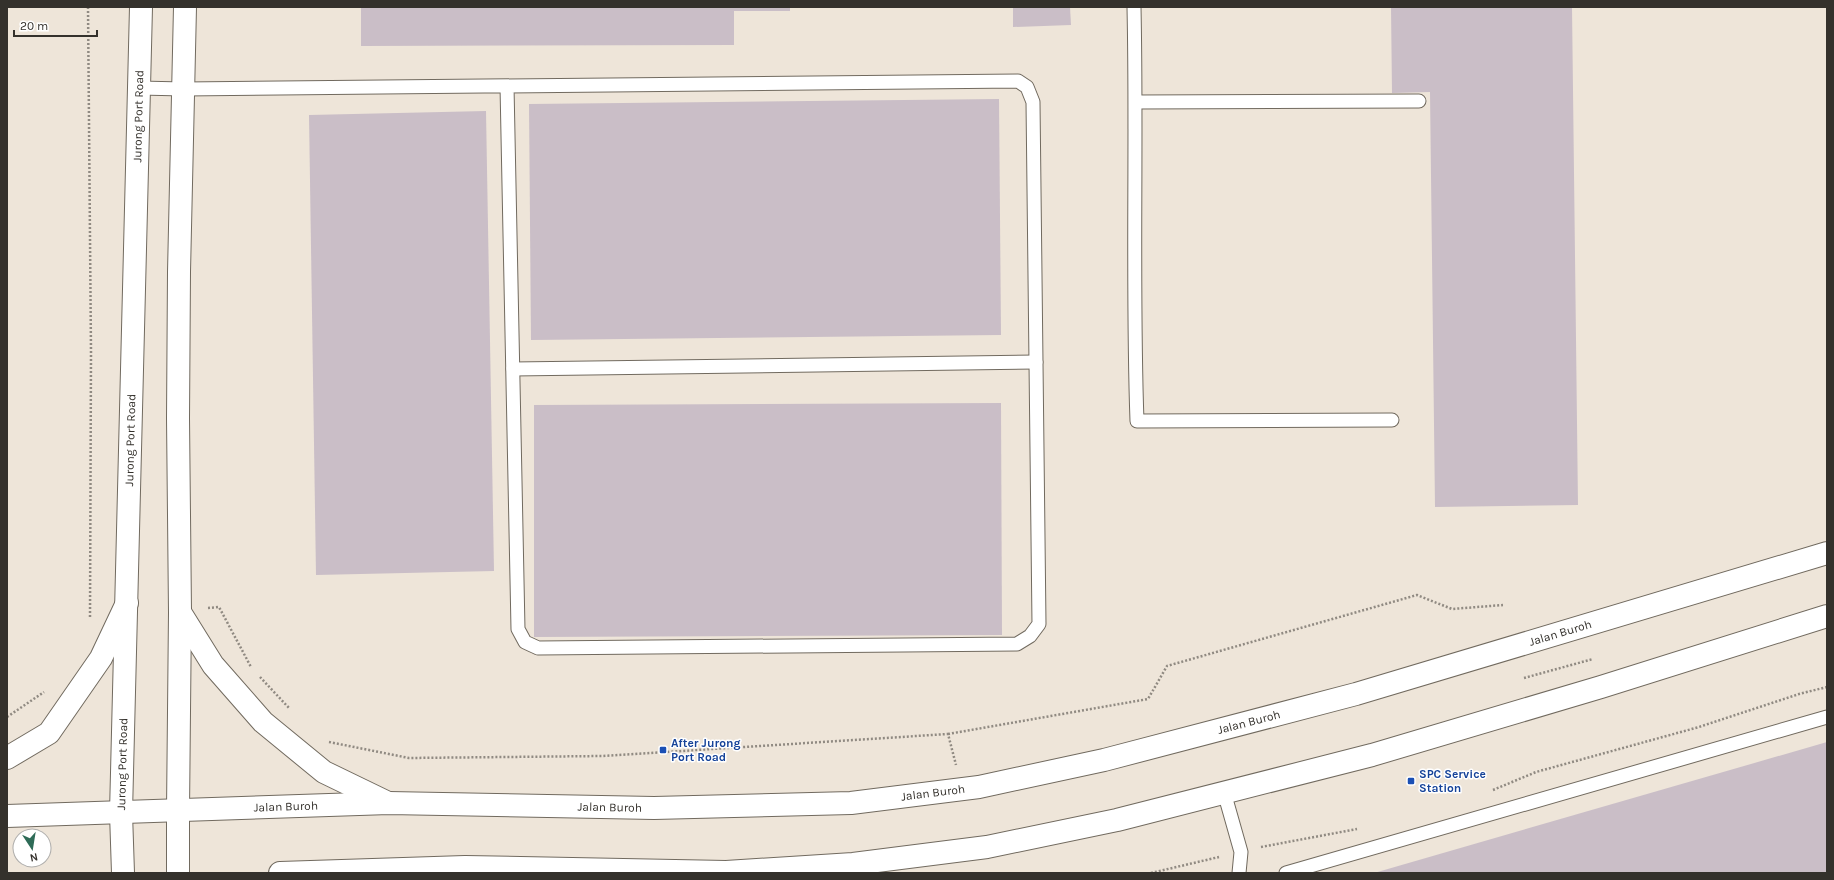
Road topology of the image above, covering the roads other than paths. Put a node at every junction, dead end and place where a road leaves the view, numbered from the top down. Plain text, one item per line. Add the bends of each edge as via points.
1 (141, 7) edge
2 (185, 7) edge
3 (1134, 7) edge
4 (507, 86) junction
5 (139, 88) junction
6 (184, 89) junction
7 (1420, 101) dead end
8 (1136, 102) junction
9 (1036, 362) junction
10 (513, 369) junction
11 (1392, 420) dead end
12 (1827, 553) edge
13 (127, 603) junction
14 (180, 612) junction
15 (1827, 616) edge
16 (1827, 717) edge
17 (7, 758) edge
18 (1224, 792) junction
19 (389, 803) junction
20 (178, 812) junction
21 (121, 813) junction
22 (7, 816) edge
23 (459, 870) edge
24 (123, 873) edge
25 (178, 873) edge
26 (280, 873) edge
27 (1239, 873) edge
28 (1286, 873) edge

1 - 5 main road, Jurong Port Road
2 - 6 main road
3 - 8 lane
4 - 6 lane
4 - 9 lane via 1018,80 1027,87 1033,102
4 - 10 lane
5 - 6 lane
5 - 13 main road, Jurong Port Road
6 - 14 main road via 179,272
7 - 8 lane
8 - 11 lane via 1134,328 1137,421
9 - 10 lane
9 - 10 lane via 1039,624 1030,636 1017,644 538,648 525,642 518,629
12 - 19 main road, Jalan Buroh via 1356,694 1104,760 963,789 851,803 654,808
13 - 17 main road via 101,658 48,733
13 - 21 main road, Jurong Port Road
14 - 19 main road via 213,665 263,722 324,772
14 - 20 main road
15 - 18 main road via 1380,753
16 - 28 lane
18 - 23 main road via 1116,820 987,847 853,864 726,872
18 - 27 lane via 1241,852
19 - 20 main road, Jalan Buroh
20 - 21 main road, Jalan Buroh
20 - 25 main road
21 - 22 main road, Jalan Buroh
21 - 24 main road, Jurong Port Road
23 - 26 main road

